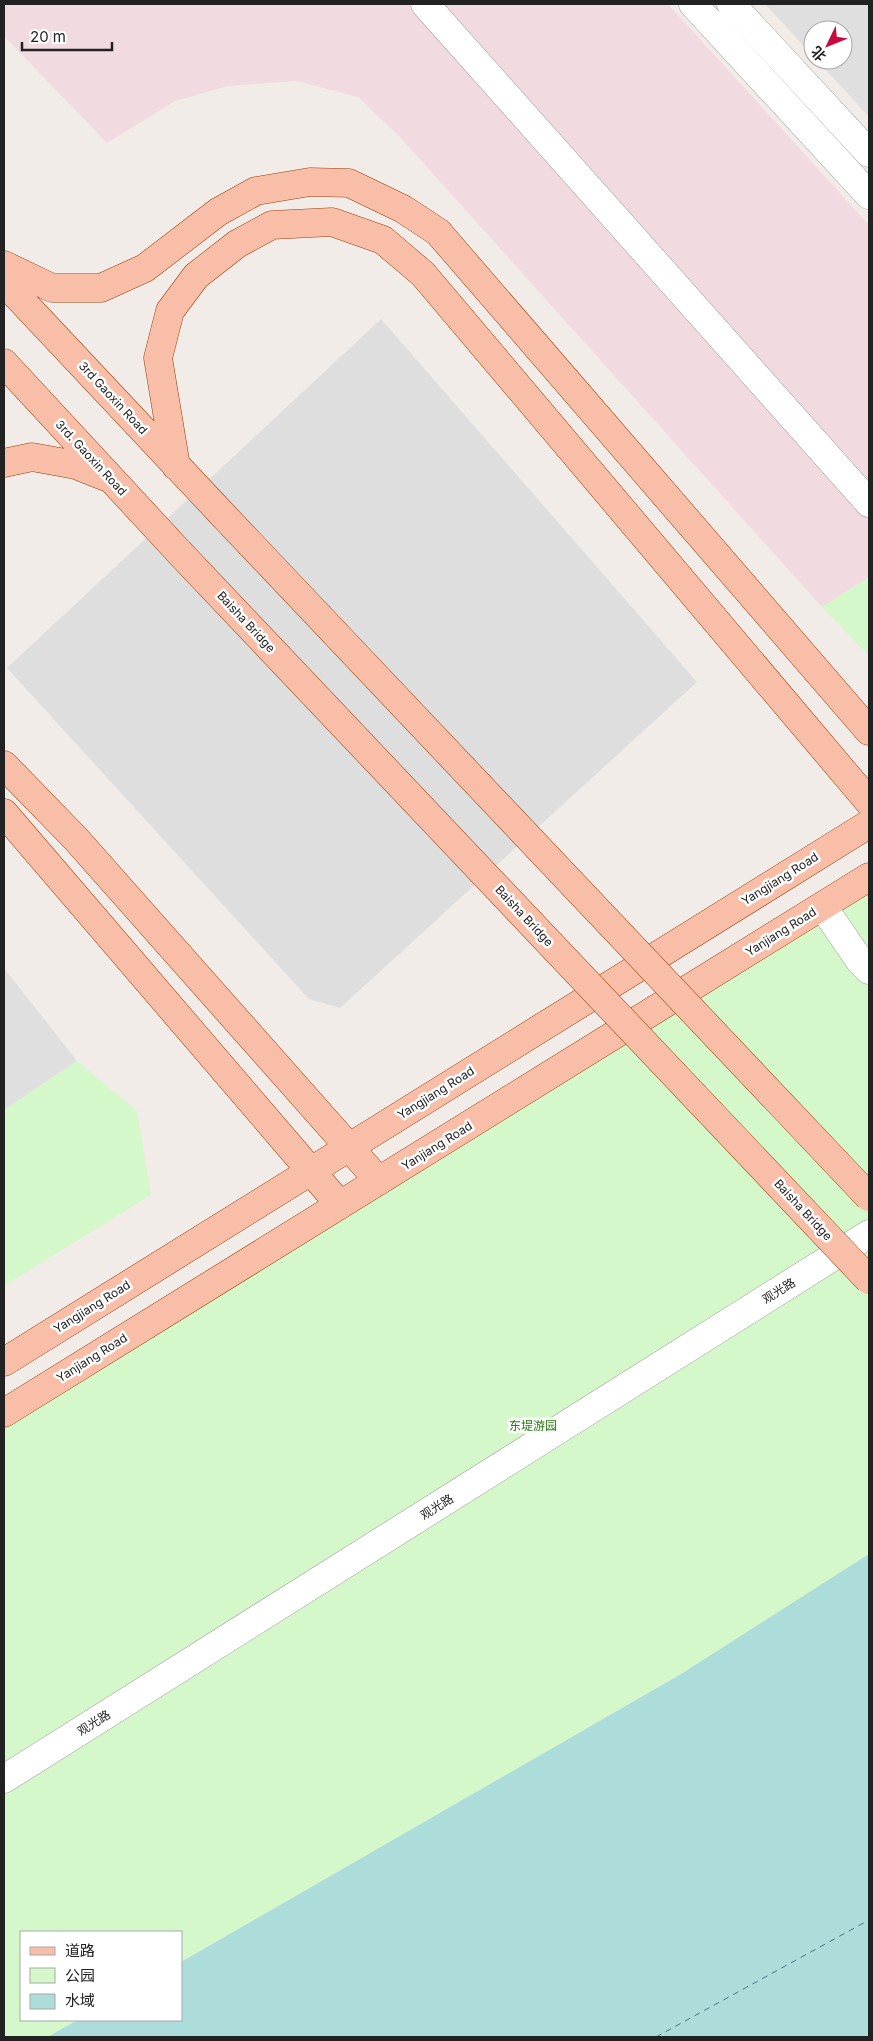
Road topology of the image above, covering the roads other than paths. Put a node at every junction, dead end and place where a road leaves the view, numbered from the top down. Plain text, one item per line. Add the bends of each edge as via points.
1 (425, 4) edge
2 (693, 4) edge
3 (732, 4) edge
4 (869, 153) edge
5 (869, 195) edge
6 (4, 265) edge
7 (4, 282) edge
8 (4, 363) edge
9 (4, 463) edge
10 (176, 466) junction
11 (111, 478) junction
12 (869, 503) edge
13 (179, 552) joint
14 (869, 731) edge
15 (4, 766) edge
16 (869, 802) edge
17 (4, 814) edge
18 (869, 824) edge
19 (869, 876) edge
20 (822, 907) junction
21 (869, 970) edge
22 (349, 1147) junction
23 (311, 1171) junction
24 (379, 1181) junction
25 (869, 1197) edge
26 (340, 1205) junction
27 (869, 1234) edge
28 (869, 1280) edge
29 (4, 1362) edge
30 (4, 1413) edge
31 (4, 1779) edge

1 - 12 street
2 - 5 street
3 - 4 street
6 - 14 main road via 52,288 101,288 145,268 218,212 256,192 310,182 349,183 403,209 438,232
7 - 10 main road, 3rd Gaoxin Road
8 - 11 main road, 3rd. Gaoxin Road
9 - 11 main road via 32,458 76,465
10 - 16 main road via 158,358 170,310 196,276 237,244 272,225 332,222 383,240 422,274
10 - 25 main road, 3rd Gaoxin Road, bridge
11 - 13 main road, 3rd. Gaoxin Road
13 - 28 main road, Baisha Bridge, bridge
15 - 22 main road via 76,839
17 - 23 main road
18 - 22 main road, Yangjiang Road
19 - 20 main road, Yanjiang Road
20 - 21 street
20 - 24 main road, Yanjiang Road
22 - 23 main road, Yangjiang Road
22 - 24 main road
23 - 26 main road
23 - 29 main road, Yangjiang Road
24 - 26 main road, Yanjiang Road
26 - 30 main road, Yanjiang Road
27 - 31 street, 观光路

